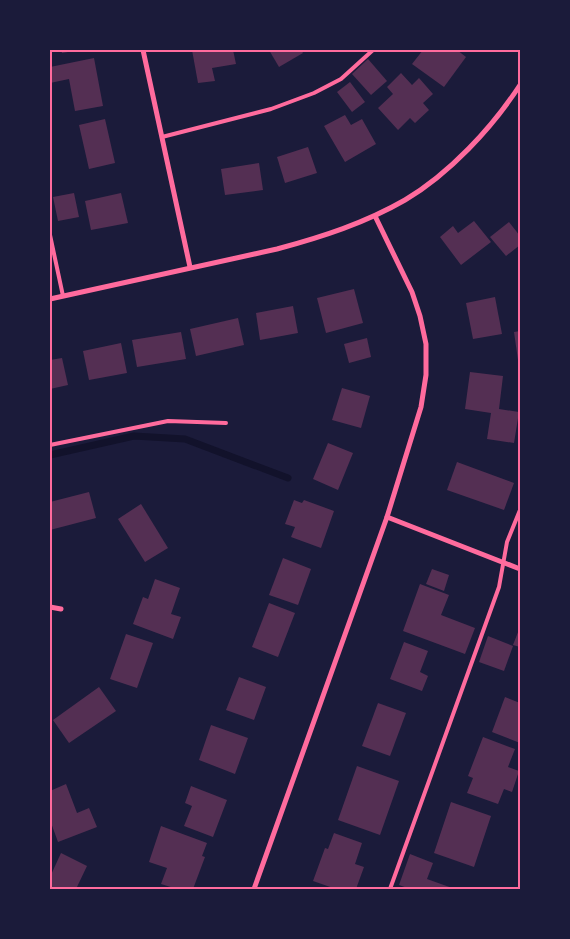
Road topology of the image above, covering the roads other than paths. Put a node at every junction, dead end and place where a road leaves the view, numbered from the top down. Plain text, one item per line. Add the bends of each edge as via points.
1 (143, 50) edge
2 (372, 50) edge
3 (520, 85) edge
4 (162, 137) junction
5 (375, 216) junction
6 (50, 235) edge
7 (190, 267) junction
8 (63, 296) junction
9 (50, 299) edge
10 (226, 423) dead end
11 (50, 445) edge
12 (520, 510) edge
13 (387, 517) junction
14 (503, 563) junction
15 (520, 569) edge
16 (50, 607) edge
17 (61, 609) dead end
18 (254, 889) edge
19 (390, 889) edge

1 - 4 street
2 - 4 lane via 341,79 314,93 271,109
3 - 5 street via 490,125 435,180
4 - 7 street
5 - 7 street via 313,240
5 - 13 street via 412,292 426,344 421,407
6 - 8 lane
7 - 8 street
8 - 9 street
10 - 11 lane via 168,421
12 - 14 lane via 507,542
13 - 14 street
13 - 18 street
14 - 15 street
14 - 19 lane via 499,587
16 - 17 street

